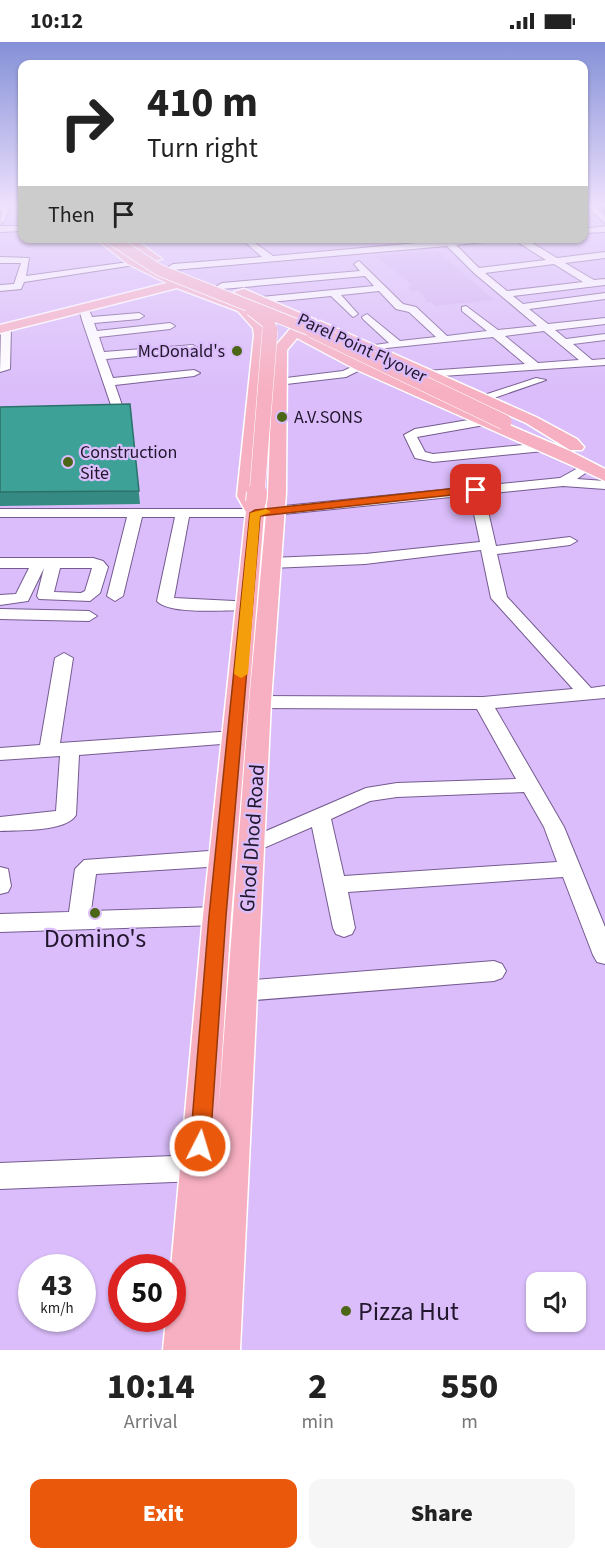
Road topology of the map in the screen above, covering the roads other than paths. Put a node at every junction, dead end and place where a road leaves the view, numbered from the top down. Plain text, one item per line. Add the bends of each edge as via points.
1 (24, 268) edge
2 (107, 268) edge
3 (144, 268) edge
4 (156, 268) edge
5 (170, 268) edge
6 (175, 268) edge
7 (283, 268) edge
8 (299, 268) edge
9 (362, 268) edge
10 (474, 268) edge
11 (500, 268) edge
12 (567, 268) edge
13 (477, 271) junction
14 (367, 273) junction
15 (197, 277) junction
16 (20, 280) junction
17 (605, 282) edge
18 (174, 283) junction
19 (593, 284) junction
20 (0, 288) edge
21 (381, 288) junction
22 (334, 292) junction
23 (505, 294) junction
24 (605, 296) edge
25 (232, 297) junction
26 (258, 299) junction
27 (521, 308) junction
28 (466, 309) dead end
29 (86, 314) junction
30 (353, 314) dead end
31 (139, 316) dead end
32 (367, 317) dead end
33 (605, 321) edge
34 (170, 326) dead end
35 (2, 327) edge
36 (296, 329) junction
37 (547, 329) junction
38 (92, 334) junction
39 (496, 334) junction
40 (605, 337) edge
41 (445, 340) junction
42 (565, 342) junction
43 (398, 345) junction
44 (193, 348) dead end
45 (371, 348) junction
46 (99, 356) junction
47 (605, 362) edge
48 (589, 363) junction
49 (360, 366) junction
50 (536, 367) junction
51 (0, 369) edge
52 (194, 373) dead end
53 (426, 374) junction
54 (540, 380) dead end
55 (108, 382) junction
56 (278, 382) junction
57 (401, 382) junction
58 (482, 398) junction
59 (117, 408) edge
60 (508, 420) junction
61 (486, 421) junction
62 (544, 447) junction
63 (595, 468) edge
64 (563, 482) junction
65 (476, 490) junction
66 (260, 509) junction
67 (183, 511) junction
68 (136, 512) junction
69 (0, 513) edge
70 (570, 541) dead end
71 (489, 548) junction
72 (0, 563) edge
73 (271, 563) junction
74 (115, 596) dead end
75 (0, 600) edge
76 (248, 605) junction
77 (0, 614) edge
78 (89, 616) dead end
79 (64, 658) dead end
80 (596, 693) edge
81 (249, 702) junction
82 (483, 703) junction
83 (234, 737) junction
84 (70, 749) junction
85 (48, 750) junction
86 (0, 754) edge
87 (530, 785) junction
88 (320, 814) junction
89 (0, 824) edge
90 (252, 845) junction
91 (223, 858) junction
92 (569, 869) junction
93 (0, 875) edge
94 (335, 885) junction
95 (0, 886) edge
96 (217, 916) junction
97 (79, 921) junction
98 (0, 923) edge
99 (344, 928) dead end
100 (605, 955) edge
101 (494, 971) dead end
102 (243, 991) junction
103 (198, 1168) junction
104 (0, 1176) edge
105 (183, 1350) edge
106 (220, 1350) edge

1 - 16 street
2 - 16 street
3 - 18 main road
4 - 25 main road, Parel Point Flyover, bridge
5 - 60 main road, Parel Point Flyover via 296,317
6 - 15 main road
7 - 25 street
8 - 14 street
9 - 14 street
10 - 13 street
11 - 13 street
12 - 19 street
13 - 23 street
14 - 21 street
15 - 18 main road
15 - 25 main road
16 - 20 street via 18,287
17 - 19 street
18 - 25 main road
18 - 29 main road
18 - 35 main road
19 - 23 street
21 - 22 street
21 - 41 street via 400,307 412,309
22 - 26 street
22 - 30 street
23 - 27 street
24 - 27 street
25 - 26 main road
25 - 26 main road
25 - 36 main road
25 - 60 main road, Parel Point Flyover, bridge
25 - 66 main road, Ghod Dhod Road via 260,327 246,496
26 - 36 main road
27 - 37 street
28 - 39 street
29 - 31 street
29 - 35 main road
29 - 38 street
32 - 43 street
33 - 37 street
34 - 38 street
35 - 51 street via 4,369
36 - 45 main road
36 - 49 main road
36 - 56 main road, Ghod Dhod Road
37 - 39 street
37 - 42 street
38 - 46 street
39 - 41 street
39 - 50 street
40 - 42 street
41 - 43 street
42 - 48 street
43 - 45 street
44 - 46 street
45 - 53 main road
46 - 55 street
47 - 48 street
48 - 50 street
49 - 56 street via 350,373
49 - 57 main road
50 - 53 street
52 - 55 street
53 - 57 street
53 - 58 main road
54 - 58 street
55 - 59 street
56 - 66 main road, Ghod Dhod Road via 277,493
57 - 61 main road
58 - 63 main road via 571,442
60 - 63 main road, Parel Point Flyover
61 - 62 main road
61 - 62 street via 415,433 409,439 420,455 433,458
62 - 63 main road
63 - 64 street
63 - 64 street
64 - 65 street
65 - 66 street
65 - 71 street
66 - 67 street
66 - 73 main road, Ghod Dhod Road
66 - 76 main road
67 - 68 street
67 - 76 street via 165,601
68 - 69 street
68 - 74 street
70 - 71 street
71 - 73 street
71 - 80 street via 501,602
72 - 75 street via 47,563 22,598
73 - 81 main road, Ghod Dhod Road
76 - 81 main road
77 - 78 street
79 - 85 street
80 - 82 street
81 - 82 street
81 - 83 main road
81 - 90 main road, Ghod Dhod Road
82 - 87 street
83 - 84 street
83 - 91 main road
84 - 85 street
84 - 89 street via 66,815 54,820
85 - 86 street
87 - 88 street via 379,792 353,798
87 - 92 street via 554,827
88 - 90 street
88 - 94 street
90 - 102 main road, Ghod Dhod Road
91 - 96 main road
91 - 97 street via 86,868
92 - 94 street
92 - 100 street
93 - 95 street
94 - 99 street
96 - 97 street
96 - 103 main road
97 - 98 street
101 - 102 street
102 - 106 main road, Ghod Dhod Road
103 - 104 street
103 - 105 main road

